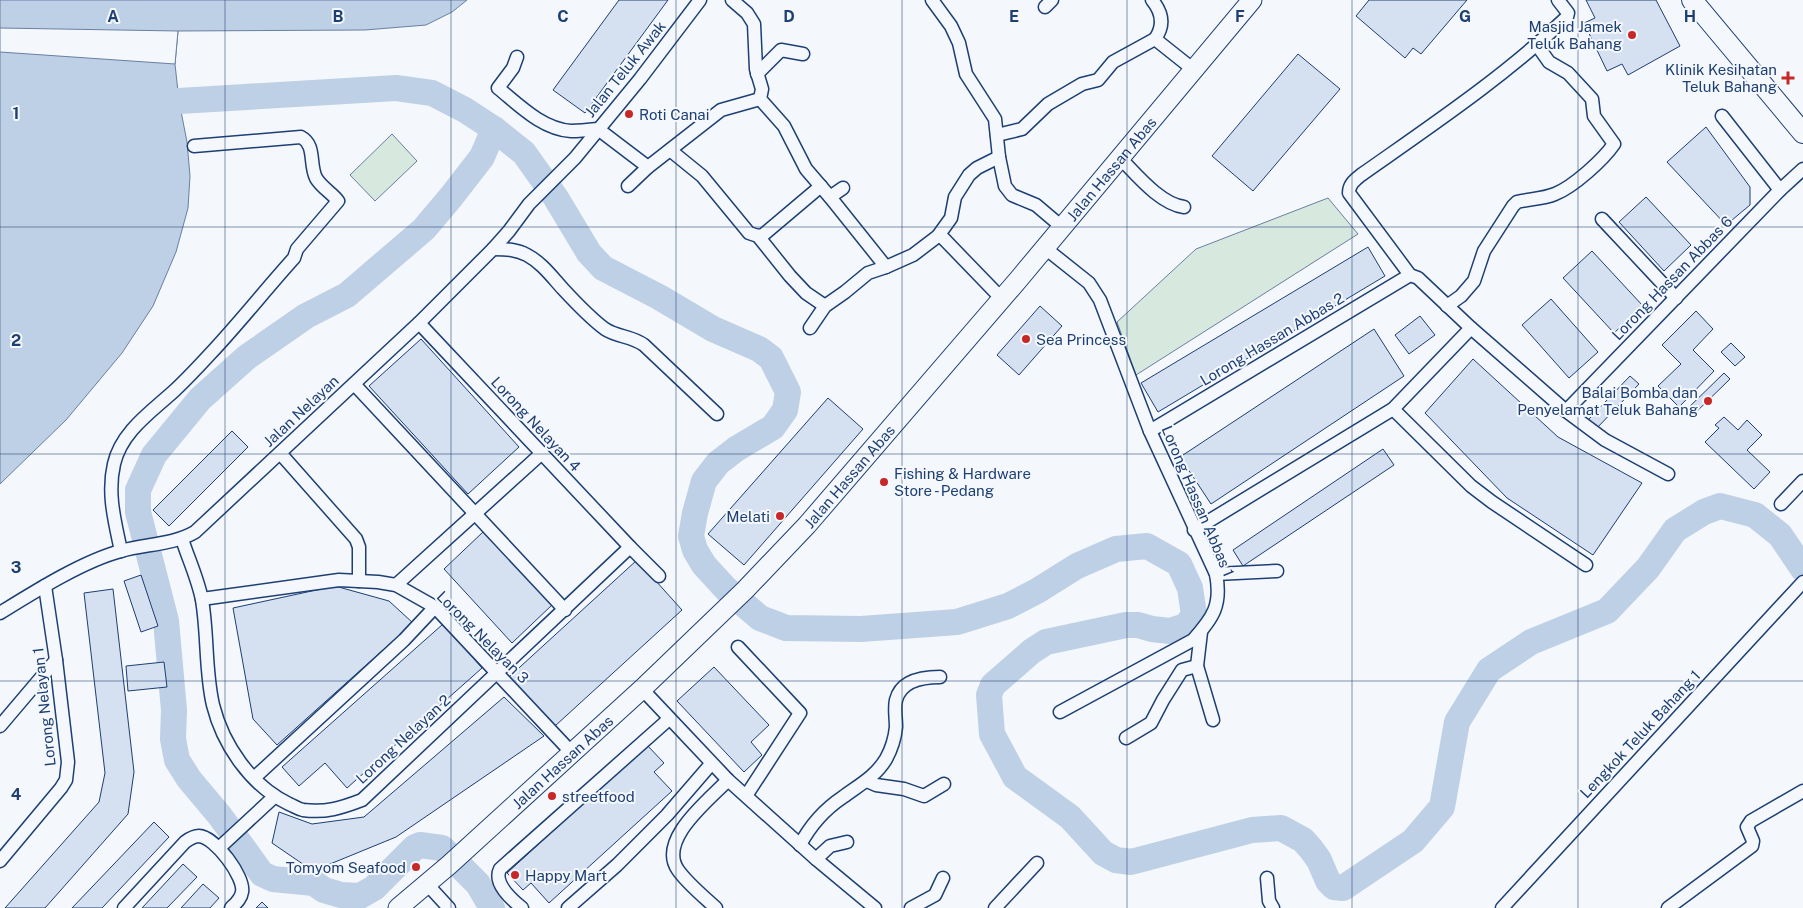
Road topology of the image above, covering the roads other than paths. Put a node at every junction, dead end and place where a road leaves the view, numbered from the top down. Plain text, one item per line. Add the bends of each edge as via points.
1 (700, 0) edge
2 (732, 0) edge
3 (932, 0) edge
4 (1152, 0) edge
5 (1252, 0) edge
6 (1558, 0) edge
7 (1692, 0) edge
8 (1155, 39) junction
9 (1537, 45) junction
10 (803, 54) dead end
11 (517, 57) dead end
12 (1194, 70) junction
13 (757, 74) junction
14 (760, 99) junction
15 (1722, 116) dead end
16 (598, 130) junction
17 (1803, 133) edge
18 (997, 135) junction
19 (194, 146) dead end
20 (670, 150) junction
21 (574, 158) joint
22 (999, 158) junction
23 (1120, 158) junction
24 (648, 168) junction
25 (1803, 169) edge
26 (628, 186) dead end
27 (821, 186) junction
28 (843, 188) dead end
29 (1780, 190) junction
30 (830, 197) junction
31 (1184, 207) dead end
32 (1602, 219) dead end
33 (1062, 227) junction
34 (758, 236) junction
35 (938, 236) junction
36 (493, 248) junction
37 (1045, 248) junction
38 (886, 267) junction
39 (1410, 275) junction
40 (1676, 298) junction
41 (1002, 299) junction
42 (825, 306) junction
43 (1447, 306) junction
44 (419, 322) junction
45 (810, 328) dead end
46 (1471, 328) junction
47 (354, 384) junction
48 (1393, 409) junction
49 (1566, 411) junction
50 (717, 414) dead end
51 (1150, 431) junction
52 (280, 453) junction
53 (542, 454) junction
54 (1668, 474) dead end
55 (1803, 481) edge
56 (1781, 504) dead end
57 (476, 514) junction
58 (1194, 530) junction
59 (182, 539) junction
60 (630, 547) junction
61 (121, 551) junction
62 (1586, 565) dead end
63 (1277, 571) dead end
64 (1216, 574) junction
65 (659, 576) dead end
66 (359, 581) junction
67 (1803, 582) edge
68 (396, 585) junction
69 (45, 586) junction
70 (202, 599) junction
71 (435, 607) junction
72 (565, 610) junction
73 (0, 612) edge
74 (1201, 632) junction
75 (738, 647) dead end
76 (56, 660) junction
77 (1196, 666) junction
78 (497, 673) junction
79 (940, 677) dead end
80 (642, 689) junction
81 (1060, 712) dead end
82 (669, 719) junction
83 (1213, 720) dead end
84 (0, 726) edge
85 (1126, 738) dead end
86 (572, 753) junction
87 (711, 764) junction
88 (254, 778) junction
89 (728, 780) junction
90 (867, 780) junction
91 (944, 784) dead end
92 (1803, 791) edge
93 (746, 796) junction
94 (274, 797) junction
95 (847, 842) dead end
96 (223, 844) junction
97 (800, 845) junction
98 (816, 859) junction
99 (0, 861) edge
100 (1037, 862) dead end
101 (943, 878) dead end
102 (1267, 878) dead end
103 (427, 884) junction
104 (857, 894) junction
105 (124, 908) edge
106 (231, 908) edge
107 (398, 908) edge
108 (449, 908) edge
109 (522, 908) edge
110 (568, 908) edge
111 (716, 908) edge
112 (857, 908) edge
113 (875, 908) edge
114 (911, 908) edge
115 (995, 908) edge
116 (1273, 908) edge
117 (1502, 908) edge
118 (1668, 908) edge

1 - 16 street, Jalan Teluk Awak
2 - 13 street via 754,24
3 - 18 street via 959,43 966,74 993,115
4 - 8 street via 1160,10 1161,20
5 - 12 main road, Jalan Hassan Abas
6 - 9 street via 1568,12 1567,17
7 - 17 main road
8 - 12 street
8 - 18 street via 1113,62 1098,80 1082,84 1048,104 1022,129
9 - 39 street via 1350,186 1351,196
9 - 43 street via 1549,62 1568,73 1592,99 1595,118 1614,144 1582,178 1561,191 1517,202 1484,251 1474,281
10 - 13 street via 781,50
11 - 16 street via 498,88 545,124 570,131
12 - 23 main road, Jalan Hassan Abas
13 - 14 street via 762,88
14 - 20 street via 721,110
14 - 27 street via 784,126 806,169
15 - 29 street
16 - 21 street, Jalan Teluk Awak
16 - 24 street
18 - 22 street
19 - 61 street via 301,137 308,142 315,177 338,201 300,246 294,258 213,351 127,436 114,463 111,486 111,503
20 - 24 street
20 - 34 street via 702,176 749,233
21 - 36 street, Jalan Nelayan
22 - 33 street via 1009,192 1036,205
22 - 35 street via 969,174 955,197 951,218
23 - 31 street via 1166,200 1174,206
23 - 33 main road, Jalan Hassan Abas
24 - 26 street
25 - 29 street, Lorong Hassan Abbas 6
27 - 30 street
27 - 34 street
28 - 30 street
29 - 40 street, Lorong Hassan Abbas 6
30 - 38 street
32 - 40 street
33 - 37 main road, Jalan Hassan Abas
34 - 42 street via 806,293
35 - 38 street via 913,256
35 - 41 street
36 - 44 street, Jalan Nelayan
36 - 50 street via 526,254 541,264 598,322 615,334 644,344
37 - 41 main road, Jalan Hassan Abas
37 - 51 street, Lorong Hassan Abbas 1 via 1089,283 1100,300
38 - 42 street via 872,271
39 - 43 street via 1418,278
39 - 51 street, Lorong Hassan Abbas 2
40 - 49 street, Lorong Hassan Abbas 6
41 - 80 main road, Jalan Hassan Abas via 807,525
42 - 45 street
43 - 46 street
44 - 47 street, Jalan Nelayan
44 - 53 street, Lorong Nelayan 4
46 - 48 street
46 - 49 street
47 - 52 street, Jalan Nelayan
47 - 57 street
48 - 58 street
48 - 62 street via 1471,486
49 - 54 street via 1605,440
51 - 58 street, Lorong Hassan Abbas 1
52 - 59 street, Jalan Nelayan via 195,532
52 - 66 street via 356,539
53 - 57 street
53 - 60 street, Lorong Nelayan 4
55 - 56 street
57 - 68 street
57 - 72 street
58 - 64 street, Lorong Hassan Abbas 1
59 - 61 street, Jalan Nelayan
59 - 70 street, Lorong Nelayan 2
60 - 65 street, Lorong Nelayan 4
60 - 72 street, Lorong Nelayan 2
61 - 69 street, Jalan Nelayan
63 - 64 street
64 - 74 street, Lorong Hassan Abbas 1 via 1219,590 1216,604
66 - 68 street, Lorong Nelayan 3
66 - 70 street, Lorong Nelayan 3 via 318,582
67 - 117 street, Lengkok Teluk Bahang 1
68 - 71 street, Lorong Nelayan 3
69 - 73 street, Jalan Nelayan
69 - 76 street, Lorong Nelayan 1
70 - 88 street, Lorong Nelayan 2 via 213,704 220,728 236,756
71 - 78 street, Lorong Nelayan 3
71 - 88 street via 404,640
72 - 78 street, Lorong Nelayan 2
74 - 77 street
74 - 81 street, Lorong Hassan Abbas 1 via 1193,640
75 - 93 street via 800,713
76 - 84 street
76 - 99 street, Lorong Nelayan 1 via 68,762 66,780
77 - 83 street
77 - 85 street via 1182,670 1152,723
78 - 86 street, Lorong Nelayan 3
78 - 94 street, Lorong Nelayan 2 via 362,800 333,811 302,810
79 - 90 street via 916,679 901,690 896,701 896,728 889,754
80 - 82 street
80 - 86 main road, Jalan Hassan Abas
82 - 87 street
82 - 109 street via 500,868 500,882
86 - 103 main road, Jalan Hassan Abas
87 - 89 street
87 - 110 street via 668,815
88 - 94 street, Lorong Nelayan 2
89 - 93 street
89 - 111 street via 681,829 672,850 678,870
90 - 91 street via 924,796
90 - 97 street via 822,814
92 - 118 street via 1751,820 1747,824 1753,841 1750,848
93 - 97 street
94 - 96 street
95 - 98 street via 830,846
96 - 105 street via 192,837
96 - 106 street via 242,886 240,899
97 - 98 street
98 - 104 street
100 - 115 street
101 - 114 street via 936,895
102 - 116 street via 1269,901
103 - 107 main road, Jalan Hassan Abas
103 - 108 street
104 - 112 street
104 - 113 street

